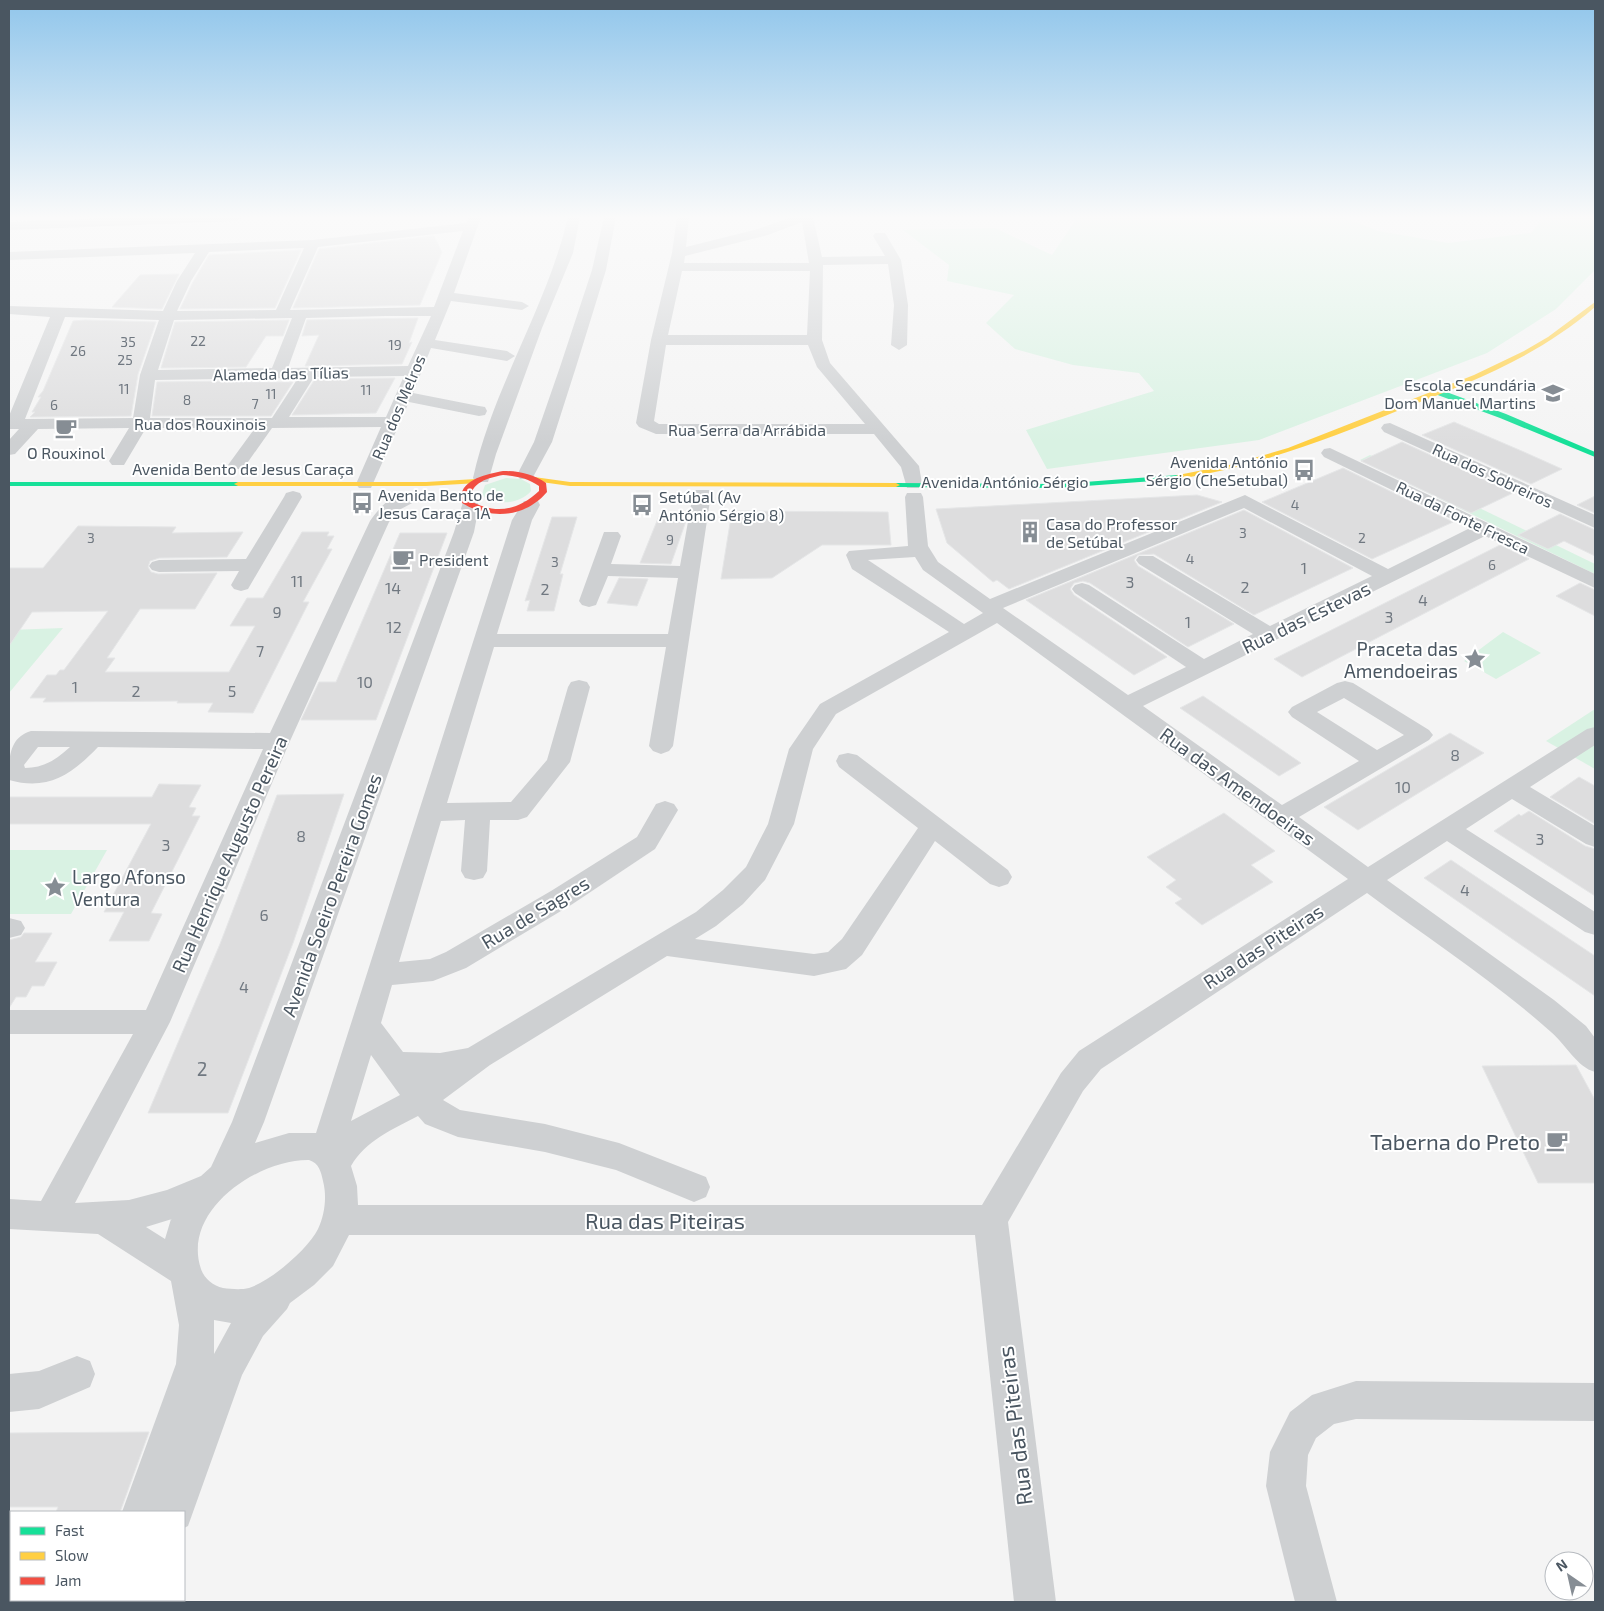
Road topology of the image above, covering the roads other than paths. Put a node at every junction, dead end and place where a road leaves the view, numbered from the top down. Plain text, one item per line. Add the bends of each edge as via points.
1 (179, 292) edge
2 (291, 292) edge
3 (446, 292) edge
4 (549, 292) edge
5 (590, 292) edge
6 (670, 292) edge
7 (816, 292) edge
8 (899, 292) edge
9 (442, 304) junction
10 (1595, 304) edge
11 (522, 306) dead end
12 (9, 310) edge
13 (60, 313) junction
14 (301, 313) junction
15 (281, 314) junction
16 (168, 316) junction
17 (660, 340) junction
18 (814, 340) junction
19 (426, 343) junction
20 (899, 345) dead end
21 (507, 356) dead end
22 (414, 371) junction
23 (278, 373) junction
24 (309, 373) junction
25 (148, 376) junction
26 (1438, 392) junction
27 (1474, 393) dead end
28 (403, 396) junction
29 (1457, 400) junction
30 (1488, 401) dead end
31 (1444, 406) dead end
32 (479, 411) dead end
33 (1463, 414) dead end
34 (1498, 418) junction
35 (391, 422) junction
36 (141, 423) junction
37 (272, 423) junction
38 (11, 424) edge
39 (33, 424) junction
40 (1391, 427) dead end
41 (880, 429) junction
42 (9, 450) edge
43 (1331, 452) dead end
44 (1595, 455) edge
45 (118, 461) dead end
46 (1595, 464) edge
47 (237, 465) dead end
48 (532, 477) junction
49 (479, 479) junction
50 (9, 484) edge
51 (365, 484) junction
52 (914, 490) junction
53 (702, 494) junction
54 (292, 497) dead end
55 (405, 497) dead end
56 (1071, 497) dead end
57 (464, 502) junction
58 (534, 502) junction
59 (1595, 522) edge
60 (1486, 528) junction
61 (611, 536) dead end
62 (922, 551) junction
63 (1146, 560) dead end
64 (253, 565) junction
65 (159, 566) dead end
66 (599, 570) junction
67 (690, 572) junction
68 (1388, 577) junction
69 (1595, 582) edge
70 (241, 585) dead end
71 (1082, 589) dead end
72 (589, 601) dead end
73 (993, 611) junction
74 (964, 633) junction
75 (1269, 635) junction
76 (485, 640) junction
77 (678, 641) junction
78 (1203, 668) junction
79 (579, 687) dead end
80 (1127, 705) junction
81 (1595, 734) edge
82 (91, 740) junction
83 (278, 741) junction
84 (660, 746) dead end
85 (848, 761) dead end
86 (1376, 762) dead end
87 (17, 781) edge
88 (1512, 787) junction
89 (665, 810) dead end
90 (432, 812) junction
91 (478, 812) junction
92 (1280, 817) junction
93 (932, 826) junction
94 (1446, 828) junction
95 (1595, 838) edge
96 (474, 871) dead end
97 (999, 877) dead end
98 (1366, 879) junction
99 (1595, 925) edge
100 (662, 946) junction
101 (382, 975) junction
102 (9, 1022) edge
103 (155, 1022) junction
104 (366, 1026) junction
105 (479, 1056) junction
106 (1595, 1060) edge
107 (395, 1064) junction
108 (420, 1099) junction
109 (331, 1158) junction
110 (216, 1182) junction
111 (694, 1187) dead end
112 (9, 1214) edge
113 (51, 1216) junction
114 (102, 1219) junction
115 (338, 1220) junction
116 (991, 1220) junction
117 (186, 1277) junction
118 (286, 1285) junction
119 (77, 1374) dead end
120 (9, 1393) edge
121 (1595, 1402) edge
122 (142, 1511) edge
123 (174, 1511) edge
124 (1035, 1602) edge
125 (1316, 1602) edge

1 - 16 street
2 - 15 street
3 - 9 street, Rua dos Melros
4 - 49 street, Avenida Soeiro Pereira Gomes
5 - 48 street
6 - 17 street, Rua Serra da Arrábida
7 - 18 street
8 - 20 street
9 - 11 street
9 - 14 street
9 - 19 street, Rua dos Melros
10 - 26 main road, Avenida António Sérgio via 1570,328 1532,351
12 - 13 street
13 - 16 street
13 - 38 street
14 - 15 street
14 - 23 street
15 - 16 street
16 - 25 street
17 - 18 street
17 - 41 street, Rua Serra da Arrábida via 645,423 656,429
18 - 41 street, Rua das Amendoeiras via 823,364
19 - 21 street
19 - 22 street, Rua dos Melros
22 - 24 street, Alameda das Tílias
22 - 28 street, Rua dos Melros
23 - 24 street, Alameda das Tílias
23 - 25 street, Alameda das Tílias
24 - 37 street
25 - 36 street
26 - 29 main road
26 - 52 main road, Avenida António Sérgio via 1285,453 1227,469 1162,479 1075,485
27 - 29 main road
28 - 32 street
28 - 35 street, Rua dos Melros
29 - 31 main road
29 - 34 main road
30 - 34 main road
33 - 34 main road
34 - 44 main road
34 - 46 main road
35 - 37 street, Rua dos Rouxinois
35 - 51 street, Rua dos Melros
36 - 37 street, Rua dos Rouxinois
36 - 39 street, Rua dos Rouxinois
36 - 45 street
37 - 47 street
38 - 39 street, Rua dos Rouxinois
39 - 42 street
40 - 59 street, Rua dos Sobreiros
41 - 52 street, Rua das Amendoeiras via 910,466
43 - 60 street, Rua da Fonte Fresca
48 - 49 main road via 503,473
48 - 52 main road, Avenida António Sérgio via 570,484
48 - 58 main road via 543,485 543,492
49 - 51 main road, Avenida Bento de Jesus Caraça via 439,484
49 - 57 main road, Avenida Soeiro Pereira Gomes via 468,487
50 - 51 main road, Avenida Bento de Jesus Caraça
52 - 53 main road, Avenida António Sérgio
52 - 56 main road, Avenida António Sérgio
52 - 62 street, Rua das Amendoeiras via 918,546
53 - 58 main road, Avenida António Sérgio via 559,496
53 - 67 street
54 - 64 street
55 - 83 street, Rua Henrique Augusto Pereira via 392,506 380,521
57 - 58 main road via 492,512 519,509
57 - 110 street, Avenida Soeiro Pereira Gomes via 464,532 252,1113
58 - 76 street via 522,520
60 - 68 street, Rua das Estevas
60 - 69 street, Rua da Fonte Fresca
61 - 66 street
62 - 73 street, Rua das Amendoeiras via 930,566
62 - 74 street via 856,555 859,565
63 - 75 street
64 - 65 street
64 - 70 street
66 - 67 street
66 - 72 street
67 - 77 street
68 - 73 street via 1246,502
68 - 75 street, Rua das Estevas
71 - 78 street
73 - 74 street
73 - 80 street, Rua das Amendoeiras
74 - 100 street via 828,709 801,749 781,824 756,873 706,919
75 - 78 street, Rua das Estevas
76 - 77 street
76 - 90 street
77 - 84 street
78 - 80 street, Rua das Estevas
79 - 91 street via 558,762 518,812
80 - 92 street, Rua das Amendoeiras
81 - 88 street, Rua das Piteiras
82 - 83 street
82 - 87 street via 59,769
82 - 87 street via 31,739 12,764
83 - 103 street, Rua Henrique Augusto Pereira
85 - 93 street
86 - 92 street
88 - 94 street, Rua das Piteiras
88 - 95 street
89 - 101 street, Rua de Sagres via 646,843 456,960 433,970
90 - 91 street
90 - 101 street
91 - 96 street
92 - 98 street, Rua das Amendoeiras
93 - 97 street
93 - 100 street via 852,947 836,961 814,965
94 - 98 street, Rua das Piteiras
94 - 99 street
98 - 106 street, Rua das Amendoeiras via 1544,1008 1575,1034
98 - 116 street, Rua das Piteiras via 1090,1060 1072,1082
100 - 105 street
101 - 104 street
102 - 103 street
103 - 113 street, Rua Henrique Augusto Pereira
104 - 107 street
104 - 109 street
105 - 107 street via 425,1068
105 - 108 street
107 - 108 street
108 - 109 street via 366,1128
108 - 111 street via 436,1114 458,1123 545,1138 619,1157
109 - 110 street, Avenida Soeiro Pereira Gomes via 315,1147 298,1145 246,1161
109 - 115 street via 341,1184
110 - 114 street via 178,1202 147,1212
110 - 117 street, Avenida Soeiro Pereira Gomes via 193,1210 186,1229 180,1251
112 - 113 street
113 - 114 street
114 - 117 street via 132,1235
115 - 116 street, Rua das Piteiras
115 - 118 street via 326,1247
116 - 124 street, Rua das Piteiras
117 - 118 street via 202,1298 223,1305 244,1306
117 - 122 street, Avenida Soeiro Pereira Gomes via 198,1319 199,1338 194,1364
118 - 123 street via 250,1324 227,1366
119 - 120 street via 39,1390
121 - 125 street via 1356,1400 1325,1408 1302,1425 1289,1452 1286,1486

